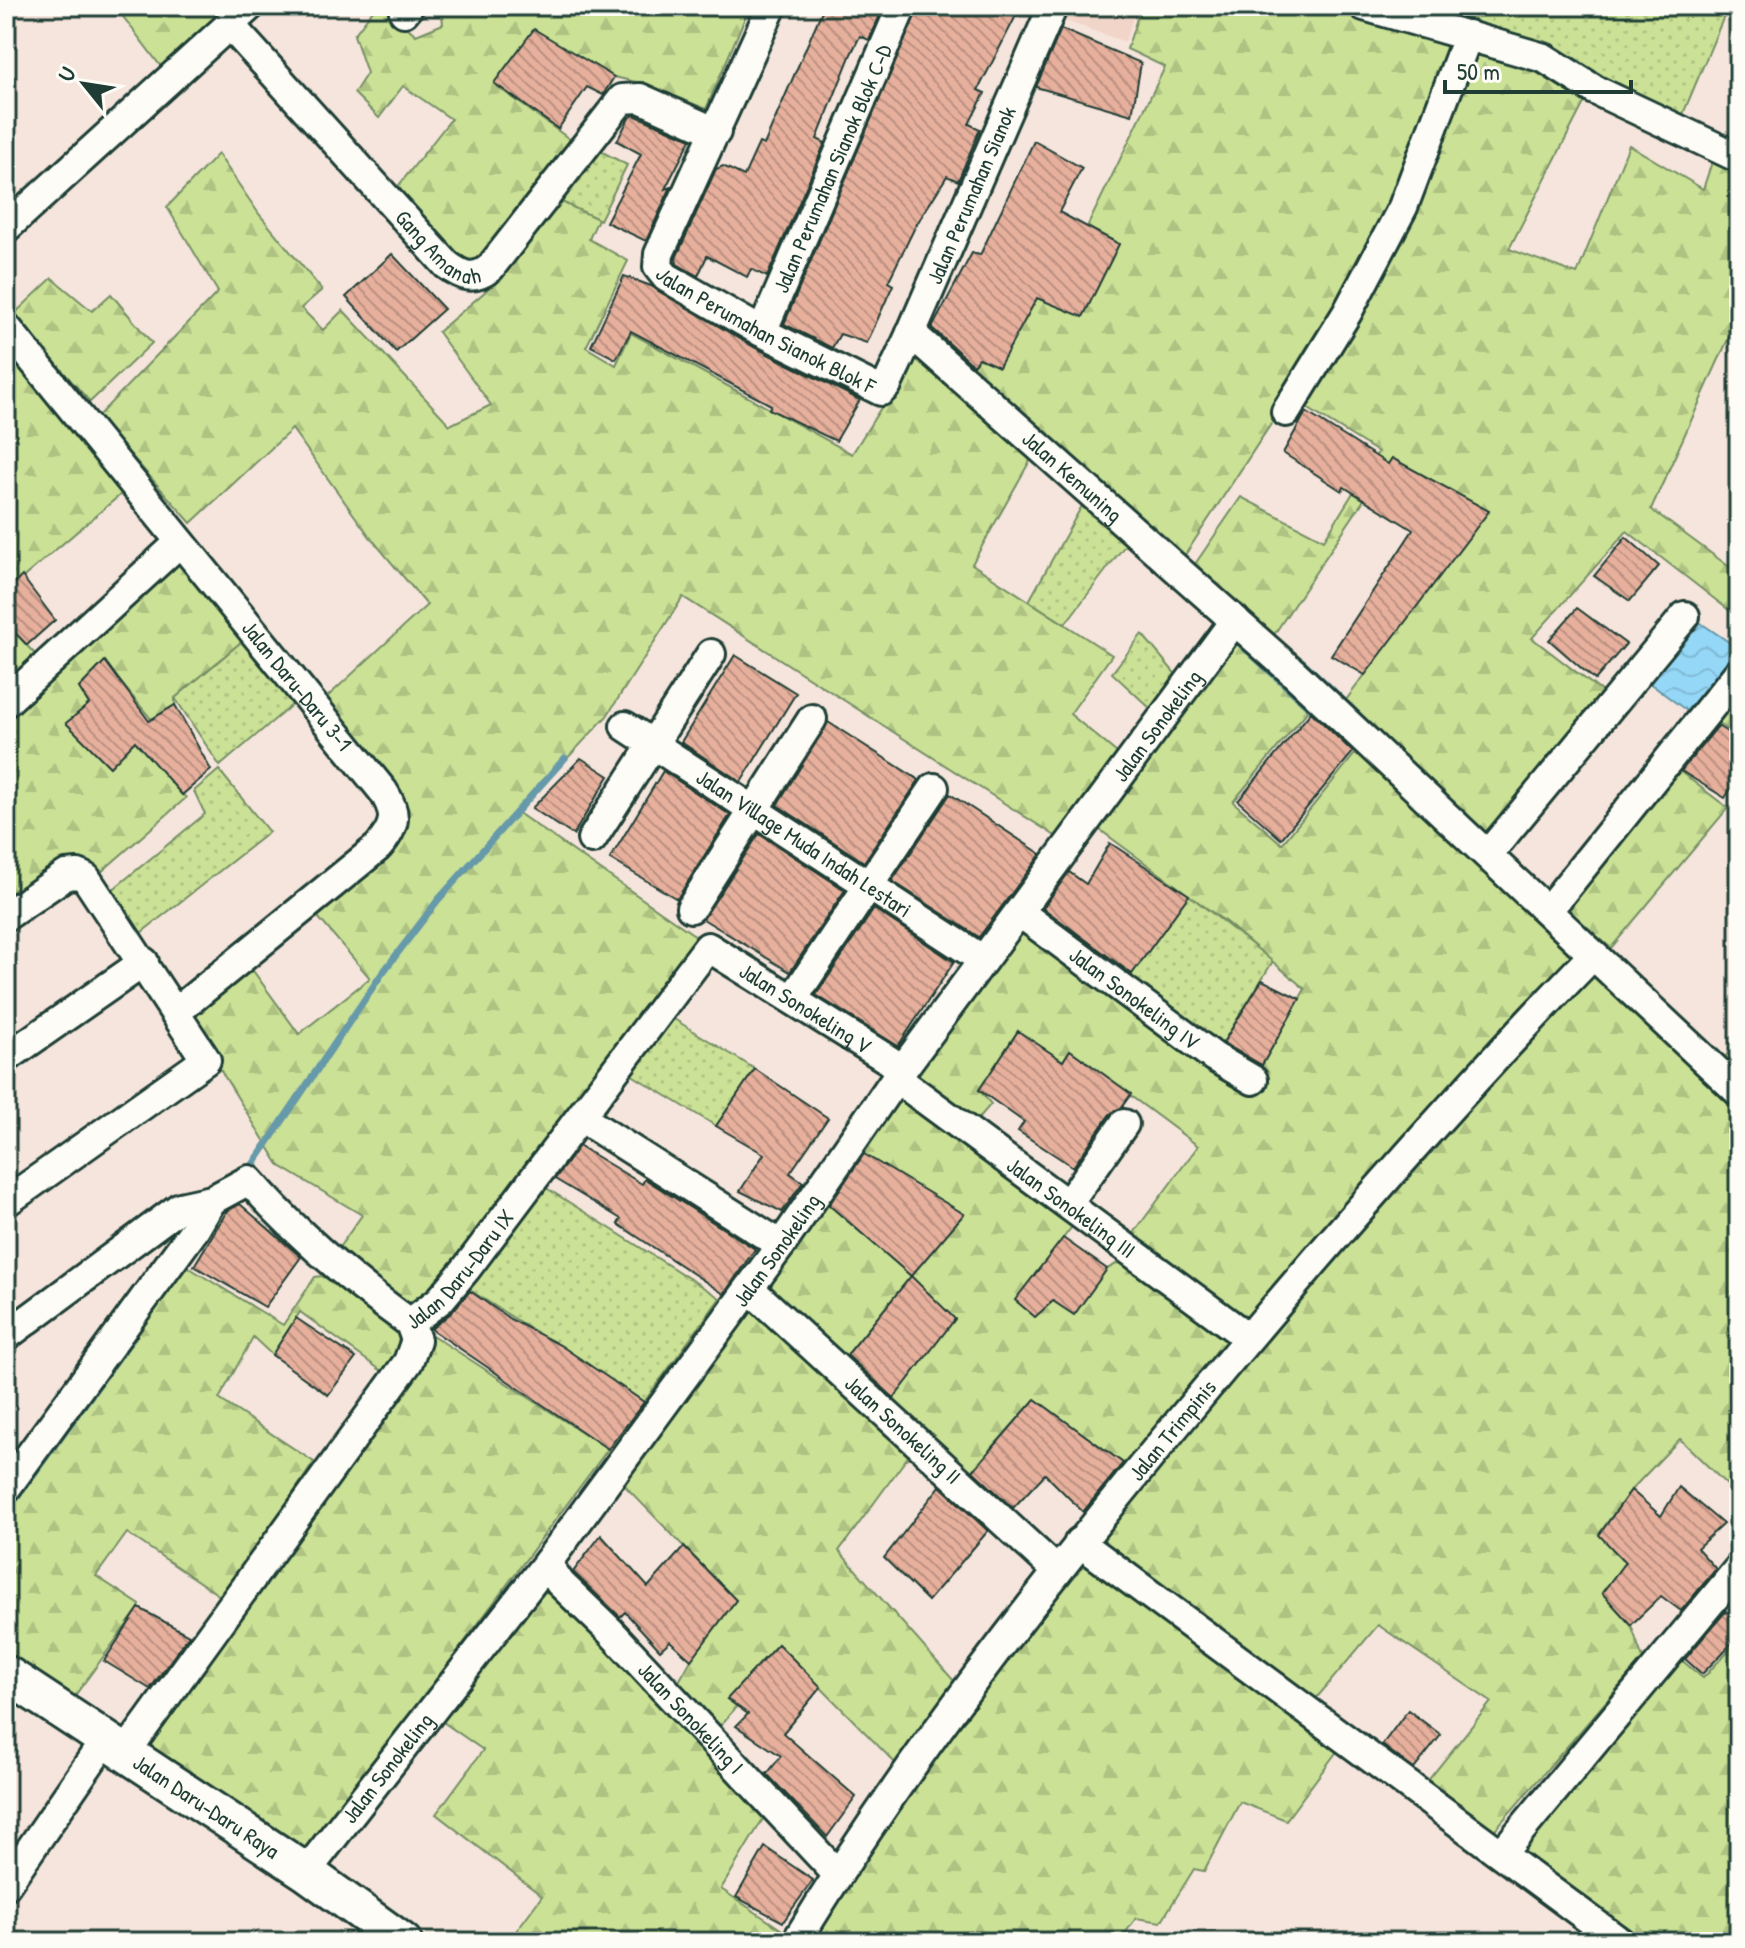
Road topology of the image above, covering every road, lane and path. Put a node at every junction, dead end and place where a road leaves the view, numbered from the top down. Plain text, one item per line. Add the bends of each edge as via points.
1 (772, 6) edge
2 (902, 6) edge
3 (1053, 6) edge
4 (1364, 6) edge
5 (239, 15) edge
6 (1468, 35) junction
7 (716, 132) junction
8 (1739, 158) edge
9 (6, 228) edge
10 (6, 327) edge
11 (762, 332) junction
12 (911, 333) junction
13 (888, 382) joint
14 (1286, 412) dead end
15 (180, 542) junction
16 (1685, 616) dead end
17 (1235, 620) junction
18 (711, 654) dead end
19 (1739, 672) edge
20 (6, 702) edge
21 (812, 719) dead end
22 (625, 726) dead end
23 (653, 744) junction
24 (934, 788) dead end
25 (754, 809) junction
26 (592, 839) dead end
27 (1489, 853) junction
28 (870, 884) junction
29 (691, 908) dead end
30 (1548, 910) junction
31 (1019, 912) junction
32 (6, 916) edge
33 (708, 947) joint
34 (1593, 955) junction
35 (983, 960) junction
36 (144, 962) junction
37 (800, 988) dead end
38 (177, 1011) junction
39 (6, 1058) edge
40 (899, 1074) junction
41 (1253, 1080) dead end
42 (1739, 1092) edge
43 (1124, 1124) dead end
44 (594, 1126) dead end
45 (212, 1200) junction
46 (6, 1202) edge
47 (1068, 1204) junction
48 (781, 1245) junction
49 (750, 1289) junction
50 (410, 1323) junction
51 (6, 1336) edge
52 (1247, 1337) junction
53 (6, 1488) edge
54 (1079, 1542) junction
55 (547, 1563) junction
56 (1739, 1568) edge
57 (1056, 1570) junction
58 (6, 1674) edge
59 (116, 1745) junction
60 (1502, 1853) junction
61 (306, 1872) junction
62 (837, 1874) junction
63 (6, 1885) edge
64 (403, 1942) edge
65 (796, 1942) edge
66 (1620, 1942) edge

1 - 7 street
2 - 11 street, Jalan Perumahan Sianok Blok C-D
3 - 12 street, Jalan Perumahan Sianok
4 - 6 street
5 - 7 street, Gang Amanah via 447,265 464,276 490,268 622,99 640,98
5 - 9 street
6 - 8 street via 1544,58 1595,90
6 - 14 street via 1403,207
7 - 11 street, Jalan Perumahan Sianok Blok F via 659,254 658,267 666,277
10 - 15 street, Jalan Daru-Daru 3-1
11 - 13 street, Jalan Perumahan Sianok Blok F via 877,391
12 - 13 street, Jalan Perumahan Sianok
12 - 17 street, Jalan Kemuning
15 - 20 street
15 - 38 street, Jalan Daru-Daru 3-1 via 383,791 395,820 378,847
16 - 27 street
17 - 27 street, Jalan Kemuning
17 - 31 street, Jalan Sonokeling
18 - 23 street
19 - 30 street
21 - 25 street
22 - 23 street, Jalan Village Muda Indah Lestari
23 - 25 street, Jalan Village Muda Indah Lestari
23 - 26 street
24 - 28 street
25 - 28 street, Jalan Village Muda Indah Lestari
25 - 29 street
27 - 30 street, Jalan Kemuning
28 - 35 street, Jalan Village Muda Indah Lestari
28 - 37 street
30 - 34 street, Jalan Kemuning
31 - 35 street, Jalan Sonokeling
31 - 41 street, Jalan Sonokeling IV via 1214,1057
32 - 36 street via 66,875 78,874 97,892
33 - 40 street, Jalan Sonokeling V
33 - 50 street, Jalan Daru-Daru IX via 466,1269 440,1300
34 - 42 street, Jalan Kemuning
34 - 52 street, Jalan Trimpinis via 1491,1061
35 - 40 street, Jalan Sonokeling
36 - 38 street
36 - 39 street
38 - 46 street via 206,1060
40 - 47 street, Jalan Sonokeling III
40 - 48 street, Jalan Sonokeling
43 - 47 street
44 - 48 street
45 - 50 street via 249,1180 379,1301
45 - 51 street via 180,1207
45 - 53 street
47 - 52 street, Jalan Sonokeling III
48 - 49 street, Jalan Sonokeling
49 - 55 street, Jalan Sonokeling
49 - 57 street, Jalan Sonokeling II
50 - 59 street, Jalan Daru-Daru IX via 416,1340 408,1362
52 - 54 street, Jalan Trimpinis
54 - 57 street, Jalan Trimpinis
54 - 60 street
55 - 61 street, Jalan Sonokeling
55 - 62 street, Jalan Sonokeling I via 560,1583
56 - 60 street
57 - 62 street, Jalan Trimpinis
58 - 59 main road, Jalan Daru-Daru Raya
59 - 61 main road, Jalan Daru-Daru Raya
59 - 63 street, Jalan Daru-Daru IX
60 - 66 street
61 - 64 main road, Jalan Daru-Daru Raya
62 - 65 street, Jalan Trimpinis

